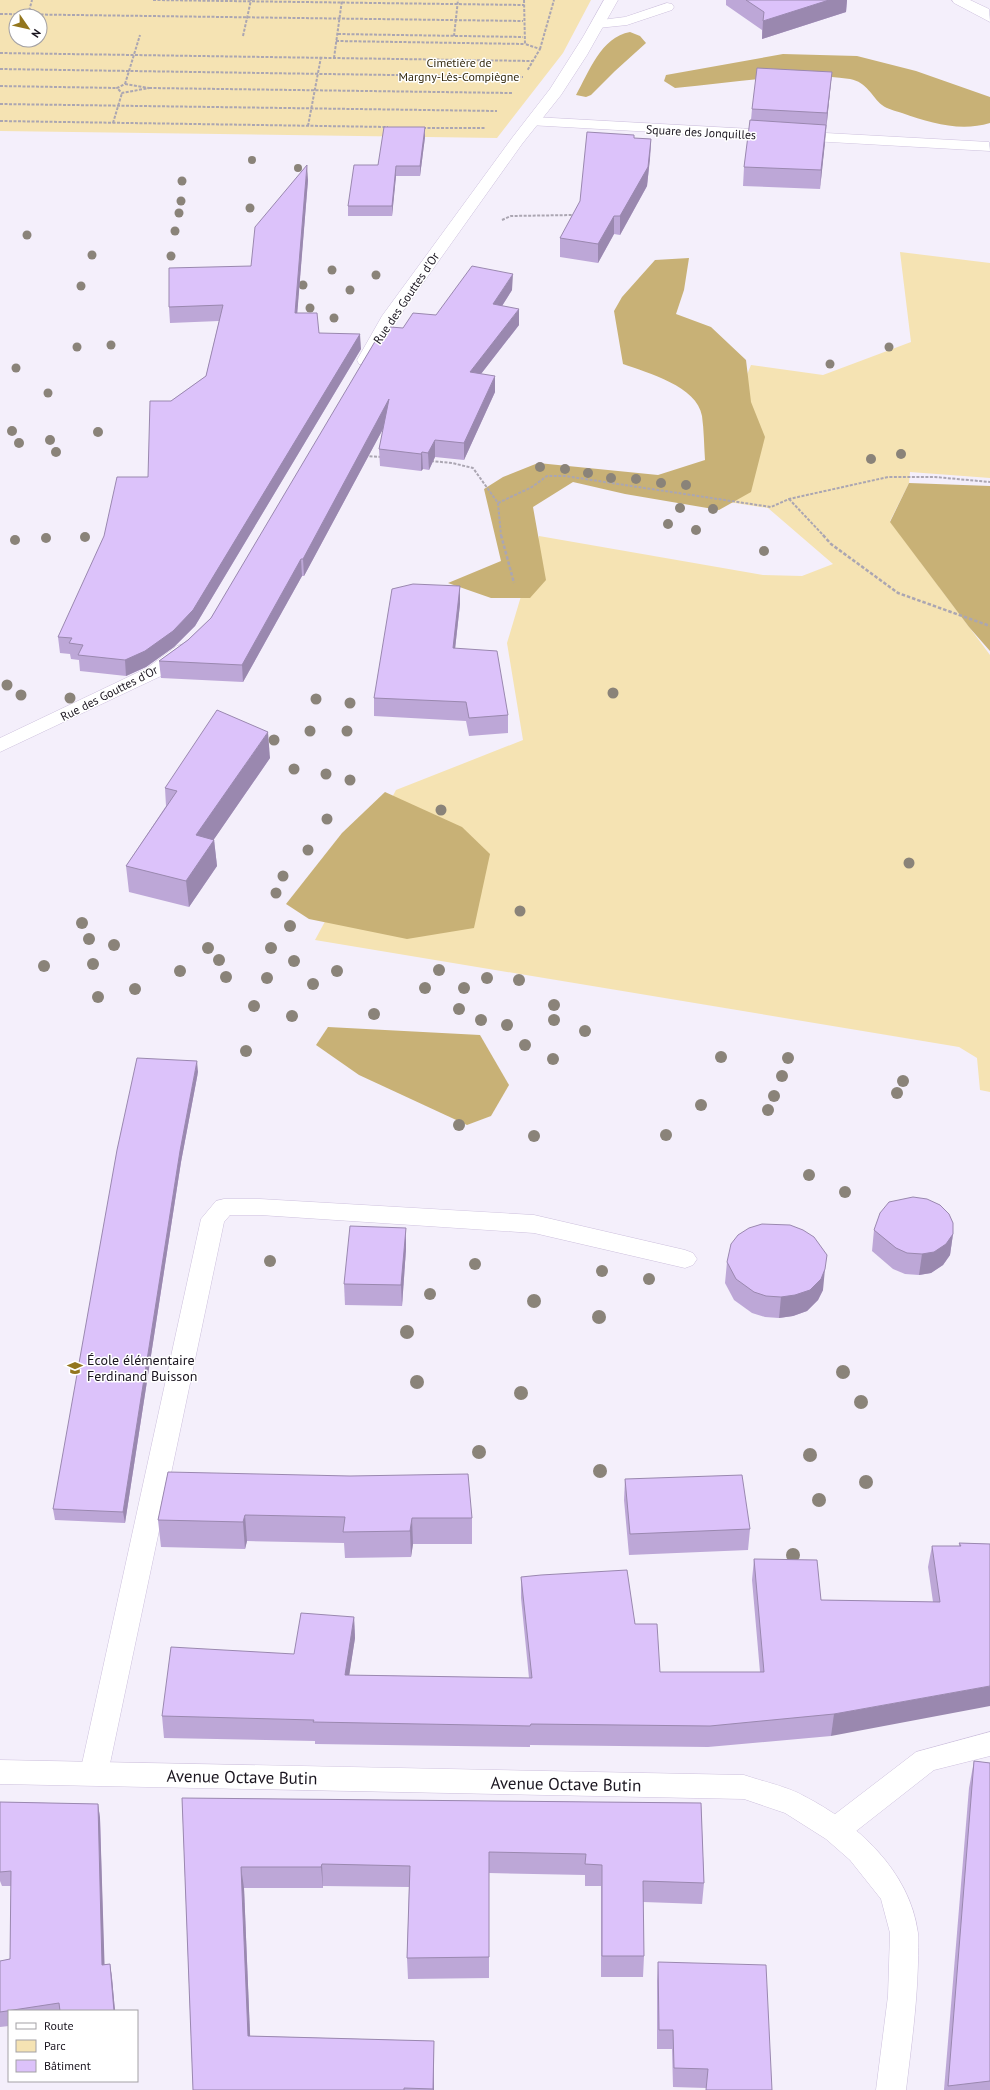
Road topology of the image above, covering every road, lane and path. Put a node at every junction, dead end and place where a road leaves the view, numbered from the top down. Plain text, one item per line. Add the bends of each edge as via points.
1 (153, 0) edge
2 (458, 0) edge
3 (524, 0) edge
4 (554, 0) edge
5 (611, 0) edge
6 (959, 0) edge
7 (251, 1) edge
8 (341, 1) edge
9 (457, 4) junction
10 (524, 5) junction
11 (667, 7) dead end
12 (48, 15) edge
13 (247, 18) junction
14 (990, 18) edge
15 (339, 19) junction
16 (457, 20) junction
17 (524, 21) junction
18 (598, 24) junction
19 (338, 34) junction
20 (140, 35) dead end
21 (359, 35) junction
22 (243, 36) dead end
23 (454, 36) junction
24 (524, 37) junction
25 (336, 41) junction
26 (358, 41) junction
27 (525, 44) junction
28 (540, 48) junction
29 (0, 53) edge
30 (134, 55) junction
31 (321, 57) junction
32 (334, 58) junction
33 (532, 61) junction
34 (0, 69) edge
35 (129, 71) junction
36 (318, 74) junction
37 (523, 77) junction
38 (520, 82) dead end
39 (125, 84) junction
40 (0, 86) edge
41 (117, 88) junction
42 (149, 88) junction
43 (315, 90) junction
44 (122, 93) junction
45 (509, 99) dead end
46 (0, 104) edge
47 (118, 106) junction
48 (311, 108) junction
49 (494, 117) dead end
50 (0, 121) edge
51 (534, 122) junction
52 (113, 123) junction
53 (490, 123) dead end
54 (308, 126) junction
55 (393, 127) edge
56 (416, 128) edge
57 (989, 147) dead end
58 (466, 212) junction
59 (574, 215) edge
60 (357, 373) edge
61 (361, 455) edge
62 (384, 457) edge
63 (429, 461) edge
64 (990, 482) edge
65 (789, 499) junction
66 (498, 503) junction
67 (514, 583) dead end
68 (990, 626) edge
69 (199, 636) edge
70 (0, 746) edge
71 (684, 1259) dead end
72 (990, 1744) edge
73 (0, 1772) edge
74 (94, 1773) junction
75 (836, 1830) junction
76 (891, 2090) edge

1 - 7 path
2 - 9 path
3 - 10 path
4 - 28 path
5 - 18 street, Rue des Gouttes d'Or
6 - 14 street via 984,12
7 - 8 path
7 - 13 path
8 - 9 path
8 - 15 path
9 - 10 path
9 - 16 path
10 - 17 path
11 - 18 street via 627,21
12 - 13 path
13 - 15 path
13 - 22 path
15 - 16 path
15 - 19 path
16 - 17 path
16 - 23 path
17 - 24 path
18 - 51 street, Rue des Gouttes d'Or
19 - 21 path
19 - 25 path
20 - 30 path
21 - 23 path
21 - 26 path
23 - 24 path
24 - 27 path
25 - 26 path
25 - 32 path
26 - 27 path
27 - 28 path
28 - 33 path
29 - 30 path
30 - 31 path
30 - 35 path
31 - 32 path
31 - 36 path
32 - 33 path
33 - 37 path
34 - 35 path
35 - 36 path
35 - 39 path
36 - 37 path
36 - 43 path
37 - 38 path
39 - 41 path
39 - 42 path
40 - 41 path
41 - 44 path
42 - 43 path
42 - 44 path
43 - 45 path via 514,93
43 - 48 path
44 - 47 path
46 - 47 path
47 - 48 path
47 - 52 path
48 - 49 path via 499,111
48 - 54 path
50 - 52 path
51 - 57 street, Square des Jonquilles
51 - 58 street, Rue des Gouttes d'Or
52 - 54 path
53 - 56 path via 485,128
54 - 55 path
58 - 59 path via 493,216 484,227 489,228 511,216
58 - 60 street, Rue des Gouttes d'Or via 388,320
61 - 62 path
63 - 66 path via 473,468
64 - 65 path via 936,477 888,477
65 - 66 path via 771,506 565,476 547,476 532,487
65 - 68 path via 831,544 898,593
66 - 67 path via 501,537
69 - 70 street, Rue des Gouttes d'Or via 154,672
71 - 74 street via 534,1224 224,1207 213,1219
72 - 75 street via 926,1760
73 - 74 street, Avenue Octave Butin
74 - 75 street, Avenue Octave Butin via 744,1787 794,1804
75 - 76 street, Avenue Octave Butin via 860,1851 894,1894 904,1933 904,1996

